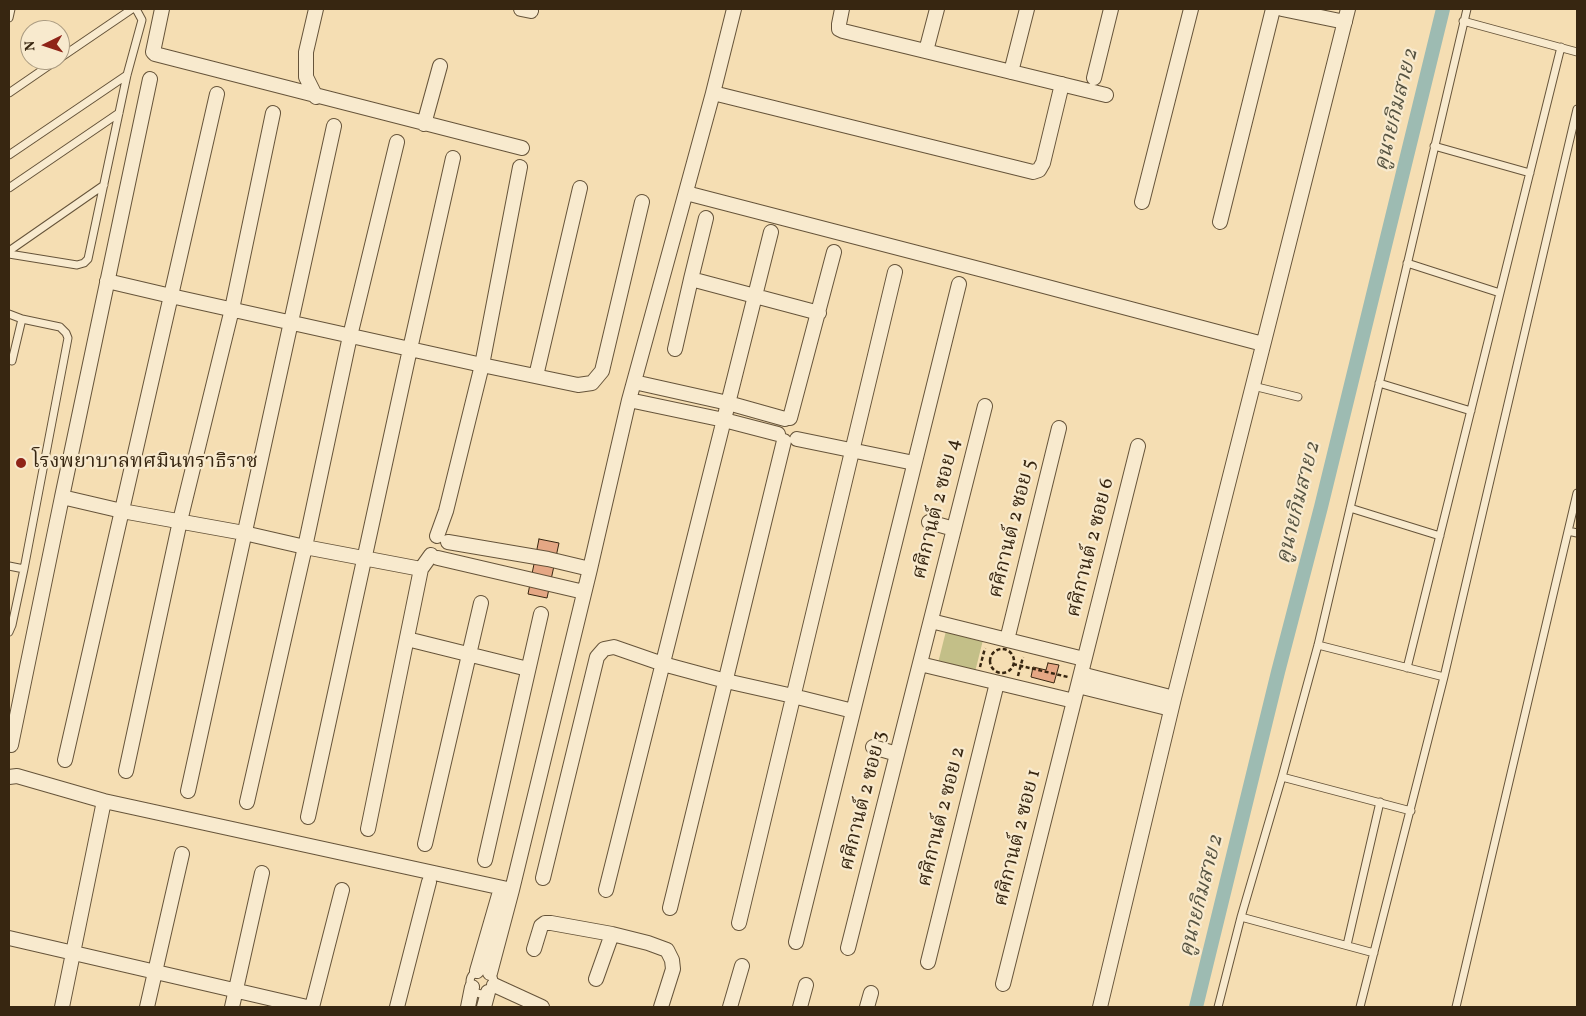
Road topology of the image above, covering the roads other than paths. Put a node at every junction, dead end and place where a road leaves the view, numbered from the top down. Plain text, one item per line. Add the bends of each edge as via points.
1 (10, 9) edge
2 (132, 9) edge
3 (136, 9) edge
4 (162, 9) edge
5 (316, 9) edge
6 (734, 9) edge
7 (842, 9) edge
8 (937, 9) edge
9 (1027, 9) edge
10 (1111, 9) edge
11 (1191, 9) edge
12 (1273, 9) edge
13 (1282, 9) edge
14 (1467, 9) edge
15 (1346, 16) edge
16 (9, 18) edge
17 (1463, 21) junction
18 (1561, 47) junction
19 (70, 51) edge
20 (926, 51) junction
21 (1577, 52) edge
22 (440, 66) dead end
23 (43, 70) edge
24 (1011, 72) junction
25 (127, 76) junction
26 (1094, 78) dead end
27 (150, 79) dead end
28 (1062, 84) junction
29 (9, 93) edge
30 (713, 93) junction
31 (217, 94) dead end
32 (1106, 95) dead end
33 (316, 97) junction
34 (1577, 109) edge
35 (119, 113) junction
36 (273, 113) dead end
37 (424, 124) junction
38 (334, 126) dead end
39 (398, 142) dead end
40 (1434, 146) junction
41 (522, 148) dead end
42 (9, 154) edge
43 (453, 158) dead end
44 (520, 167) dead end
45 (1530, 173) junction
46 (104, 185) junction
47 (9, 188) edge
48 (580, 188) dead end
49 (686, 192) junction
50 (642, 202) dead end
51 (1142, 202) dead end
52 (706, 218) dead end
53 (1220, 222) dead end
54 (771, 232) dead end
55 (9, 252) edge
56 (834, 252) dead end
57 (1407, 263) junction
58 (896, 272) dead end
59 (691, 279) junction
60 (107, 281) junction
61 (959, 284) dead end
62 (1500, 293) junction
63 (171, 296) junction
64 (754, 296) junction
65 (232, 309) junction
66 (819, 313) junction
67 (9, 314) edge
68 (22, 318) junction
69 (291, 323) junction
70 (350, 336) junction
71 (1263, 344) junction
72 (410, 349) junction
73 (675, 349) dead end
74 (12, 361) dead end
75 (482, 365) junction
76 (536, 376) junction
77 (634, 382) junction
78 (1379, 383) junction
79 (1253, 386) junction
80 (1298, 396) dead end
81 (629, 400) junction
82 (728, 403) junction
83 (985, 406) dead end
84 (1471, 411) junction
85 (787, 419) junction
86 (724, 420) junction
87 (1059, 428) dead end
88 (787, 438) junction
89 (1138, 446) dead end
90 (852, 450) junction
91 (914, 463) junction
92 (1577, 493) edge
93 (62, 496) junction
94 (1350, 508) junction
95 (122, 511) junction
96 (180, 521) junction
97 (929, 522) dead end
98 (954, 529) junction
99 (1568, 531) junction
100 (1577, 533) edge
101 (244, 534) junction
102 (1440, 536) junction
103 (442, 539) junction
104 (305, 547) junction
105 (435, 556) junction
106 (365, 558) junction
107 (9, 566) edge
108 (24, 568) junction
109 (590, 569) junction
110 (421, 570) junction
111 (584, 592) junction
112 (480, 603) dead end
113 (541, 614) dead end
114 (930, 621) junction
115 (9, 632) edge
116 (407, 639) junction
117 (1007, 640) junction
118 (1318, 645) junction
119 (469, 654) junction
120 (1084, 659) junction
121 (663, 664) junction
122 (920, 664) junction
123 (1407, 668) junction
124 (528, 669) junction
125 (1444, 677) junction
126 (1079, 680) junction
127 (726, 681) junction
128 (996, 683) junction
129 (793, 696) junction
130 (1074, 701) junction
131 (1172, 703) junction
132 (853, 711) junction
133 (11, 745) dead end
134 (873, 747) dead end
135 (897, 754) junction
136 (65, 760) dead end
137 (126, 771) dead end
138 (9, 777) edge
139 (1282, 777) junction
140 (188, 791) dead end
141 (104, 802) junction
142 (247, 802) dead end
143 (1380, 802) junction
144 (1411, 811) junction
145 (308, 817) dead end
146 (368, 829) dead end
147 (425, 844) dead end
148 (182, 854) dead end
149 (485, 860) dead end
150 (262, 873) dead end
151 (542, 878) dead end
152 (428, 882) dead end
153 (506, 889) junction
154 (342, 890) dead end
155 (606, 890) dead end
156 (670, 908) dead end
157 (1241, 917) junction
158 (739, 923) dead end
159 (612, 934) junction
160 (9, 938) edge
161 (796, 942) dead end
162 (1347, 945) junction
163 (848, 948) dead end
164 (534, 949) dead end
165 (74, 953) junction
166 (1374, 953) junction
167 (928, 962) dead end
168 (742, 966) dead end
169 (155, 972) junction
170 (596, 979) dead end
171 (487, 980) junction
172 (1003, 984) dead end
173 (806, 985) dead end
174 (472, 987) junction
175 (236, 991) junction
176 (870, 993) dead end
177 (62, 1007) edge
178 (147, 1007) edge
179 (232, 1007) edge
180 (307, 1007) edge
181 (312, 1007) edge
182 (397, 1007) edge
183 (468, 1007) edge
184 (484, 1007) edge
185 (542, 1007) edge
186 (661, 1007) edge
187 (730, 1007) edge
188 (800, 1007) edge
189 (867, 1007) edge
190 (1100, 1007) edge
191 (1218, 1007) edge
192 (1360, 1007) edge
193 (1456, 1007) edge

1 - 16 lane
2 - 19 lane
3 - 25 lane via 142,20
4 - 33 street via 155,54
5 - 33 street via 306,52 306,76
6 - 30 street
7 - 20 street via 839,30
8 - 20 street
9 - 24 street
10 - 26 street
11 - 51 street
12 - 53 street
13 - 15 street
14 - 17 lane
15 - 71 street
17 - 18 lane
17 - 40 lane
18 - 21 lane
18 - 45 lane
20 - 24 street
22 - 37 street
23 - 29 lane
24 - 28 street
25 - 35 lane
25 - 42 lane
27 - 60 street
28 - 30 street via 1042,163 1039,170 1033,172
28 - 32 street
30 - 49 street
31 - 63 street
33 - 37 street
34 - 125 lane
35 - 46 lane
35 - 47 lane
36 - 65 street
37 - 41 street
38 - 69 street
39 - 70 street
40 - 45 lane
40 - 57 lane
43 - 72 street
44 - 75 street
45 - 62 lane
46 - 55 lane
46 - 55 lane via 88,258 84,263 77,265
48 - 76 street
49 - 71 street
49 - 77 street
50 - 76 street via 602,370 592,383 578,385
52 - 59 street
54 - 64 street
56 - 66 street
57 - 62 lane
57 - 78 lane
58 - 90 street
59 - 64 street
59 - 73 street
60 - 63 street
60 - 93 street
61 - 91 street
62 - 84 lane
63 - 65 street
63 - 95 street
64 - 66 street
64 - 82 street
65 - 69 street
65 - 96 street
66 - 85 street
67 - 68 lane
68 - 74 lane
68 - 108 lane via 60,327 68,338
69 - 70 street
69 - 101 street
70 - 72 street
70 - 104 street
71 - 79 street
72 - 75 street
72 - 106 street
75 - 76 street
75 - 103 street
77 - 81 street
77 - 82 street
78 - 84 lane
78 - 94 lane
79 - 80 lane
79 - 131 street
81 - 86 street
81 - 109 street
82 - 85 street
82 - 86 street
83 - 98 street, ศศิกานต์ 2 ซอย 4
84 - 102 lane
85 - 88 street via 778,425
85 - 88 street via 797,422 801,430
86 - 88 street
86 - 121 street
87 - 117 street, ศศิกานต์ 2 ซอย 5
88 - 90 street
88 - 127 street
89 - 120 street, ศศิกานต์ 2 ซอย 6
90 - 91 street
90 - 129 street
91 - 132 street
92 - 99 lane
93 - 95 street
93 - 133 street
94 - 102 lane
94 - 118 lane
95 - 96 street
95 - 136 street
96 - 101 street
96 - 137 street
97 - 98 street
98 - 114 street, ศศิกานต์ 2 ซอย 4
99 - 100 lane
99 - 193 lane
101 - 104 street
101 - 140 street
102 - 123 lane
103 - 105 street via 433,537 428,544 428,552
103 - 109 street
104 - 106 street
104 - 142 street
105 - 110 street
105 - 111 street
106 - 110 street
106 - 145 street
107 - 108 lane
108 - 115 lane
109 - 111 street
110 - 116 street
111 - 153 street
112 - 119 street
113 - 124 street
114 - 117 street
114 - 122 street, ศศิกานต์ 2 ซอย 4
116 - 119 street
116 - 146 street
117 - 120 street
118 - 123 lane
118 - 139 lane
119 - 124 street
119 - 147 street
120 - 126 street, ศศิกานต์ 2 ซอย 6
121 - 127 street
121 - 151 street via 614,647 604,649 598,658
121 - 155 street
122 - 128 street
122 - 135 street, ศศิกานต์ 2 ซอย 3
123 - 125 lane
124 - 149 street
125 - 144 lane
126 - 130 street, ศศิกานต์ 2 ซอย 1
126 - 131 street
127 - 129 street
127 - 156 street
128 - 130 street
128 - 167 street, ศศิกานต์ 2 ซอย 2
129 - 132 street
129 - 158 street
130 - 172 street, ศศิกานต์ 2 ซอย 1
131 - 190 street
132 - 161 street
134 - 135 street
135 - 163 street, ศศิกานต์ 2 ซอย 3
138 - 141 street via 17,776
139 - 143 lane
139 - 157 lane
141 - 153 street
141 - 165 street
143 - 144 lane
143 - 162 lane
144 - 166 lane
148 - 169 street
150 - 175 street
152 - 182 street
153 - 171 street
154 - 181 street
157 - 162 lane
157 - 191 lane
159 - 164 street via 545,923 541,926
159 - 170 street
159 - 186 street via 667,950 673,969
160 - 165 street
162 - 166 lane
165 - 169 street
165 - 177 street
166 - 192 lane
168 - 187 street
169 - 175 street
169 - 178 street
171 - 174 lane via 479,993
171 - 174 lane via 471,978
171 - 184 street
171 - 185 street
173 - 188 street
174 - 183 street
175 - 179 street
175 - 180 street
176 - 189 street

